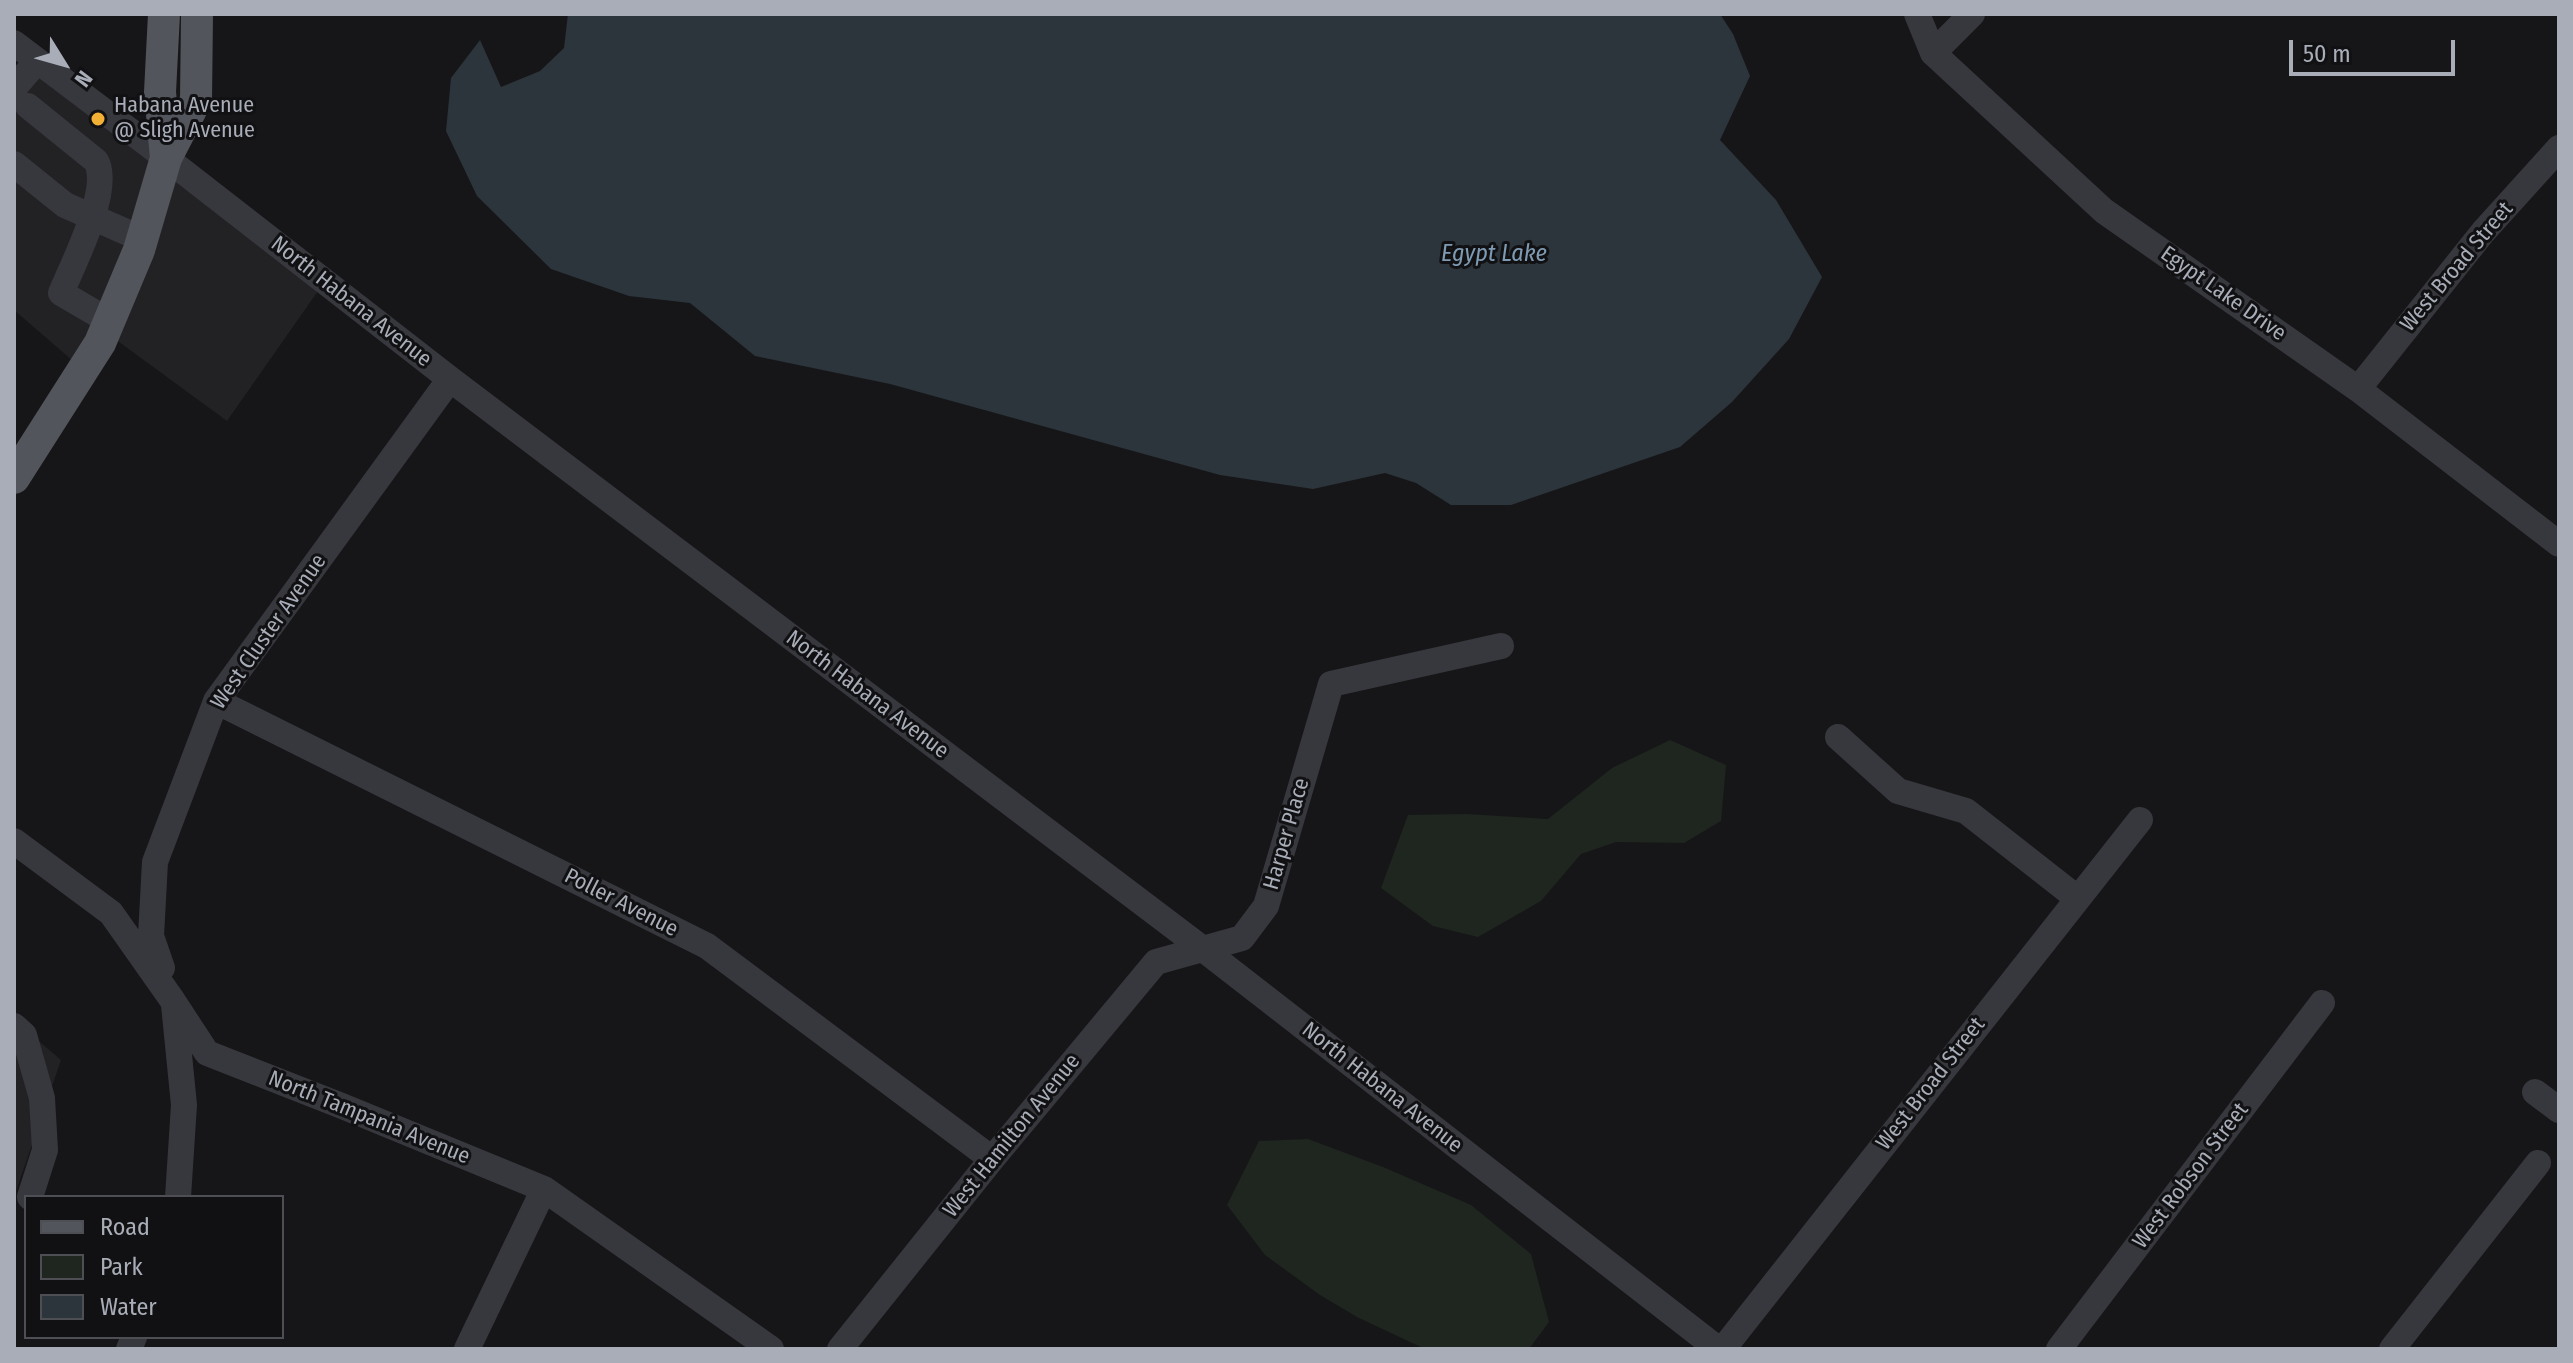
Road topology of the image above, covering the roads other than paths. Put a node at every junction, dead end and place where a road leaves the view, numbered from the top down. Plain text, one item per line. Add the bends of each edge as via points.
1 (164, 14) edge
2 (197, 14) edge
3 (1917, 14) edge
4 (1972, 14) edge
5 (14, 43) edge
6 (1933, 53) junction
7 (46, 67) junction
8 (19, 106) edge
9 (99, 108) junction
10 (73, 143) junction
11 (2559, 148) edge
12 (166, 158) junction
13 (14, 164) edge
14 (91, 217) junction
15 (142, 239) junction
16 (109, 321) junction
17 (450, 379) junction
18 (2358, 389) junction
19 (14, 478) edge
20 (2559, 544) edge
21 (1501, 646) dead end
22 (216, 701) junction
23 (1838, 737) dead end
24 (2140, 820) dead end
25 (14, 841) edge
26 (2077, 898) junction
27 (1203, 949) junction
28 (173, 1001) junction
29 (2322, 1003) dead end
30 (14, 1026) edge
31 (2535, 1092) dead end
32 (2559, 1110) edge
33 (992, 1159) junction
34 (2538, 1163) dead end
35 (544, 1189) junction
36 (31, 1195) edge
37 (178, 1195) edge
38 (467, 1349) edge
39 (771, 1349) edge
40 (840, 1349) edge
41 (1721, 1349) edge
42 (2059, 1349) edge
43 (2392, 1349) edge

1 - 12 main road via 160,92
2 - 12 main road via 196,100
3 - 6 street, Egypt Lake Drive
4 - 6 street
5 - 7 street, North Habana Avenue
6 - 18 street, Egypt Lake Drive via 2104,211
7 - 8 street
7 - 9 street, North Habana Avenue
8 - 10 street
9 - 10 street
9 - 12 street, North Habana Avenue
10 - 14 street via 100,168
11 - 18 street, West Broad Street via 2483,232
12 - 15 main road
12 - 17 street, North Habana Avenue
13 - 14 street via 65,205
14 - 15 street
14 - 16 street via 61,293
15 - 16 main road
16 - 19 main road
17 - 22 street, West Cluster Avenue
17 - 27 street, North Habana Avenue
18 - 20 street, Egypt Lake Drive
21 - 27 street, Harper Place via 1331,684 1266,906 1242,938
22 - 28 street, West Cluster Avenue via 155,862 151,936
22 - 33 street, Poller Avenue via 707,946
23 - 26 street via 1898,791 1966,811
24 - 26 street, West Broad Street
25 - 28 street, North Tampania Avenue via 111,913
26 - 41 street, West Broad Street
27 - 33 street, West Hamilton Avenue via 1156,962
27 - 41 street, North Habana Avenue
28 - 35 street, North Tampania Avenue via 207,1053
28 - 37 street, West Cluster Avenue via 184,1105
29 - 42 street, West Robson Street
30 - 36 street via 24,1035 42,1098 45,1150
31 - 32 street
33 - 40 street, West Hamilton Avenue
34 - 43 street
35 - 38 street
35 - 39 street, North Tampania Avenue

